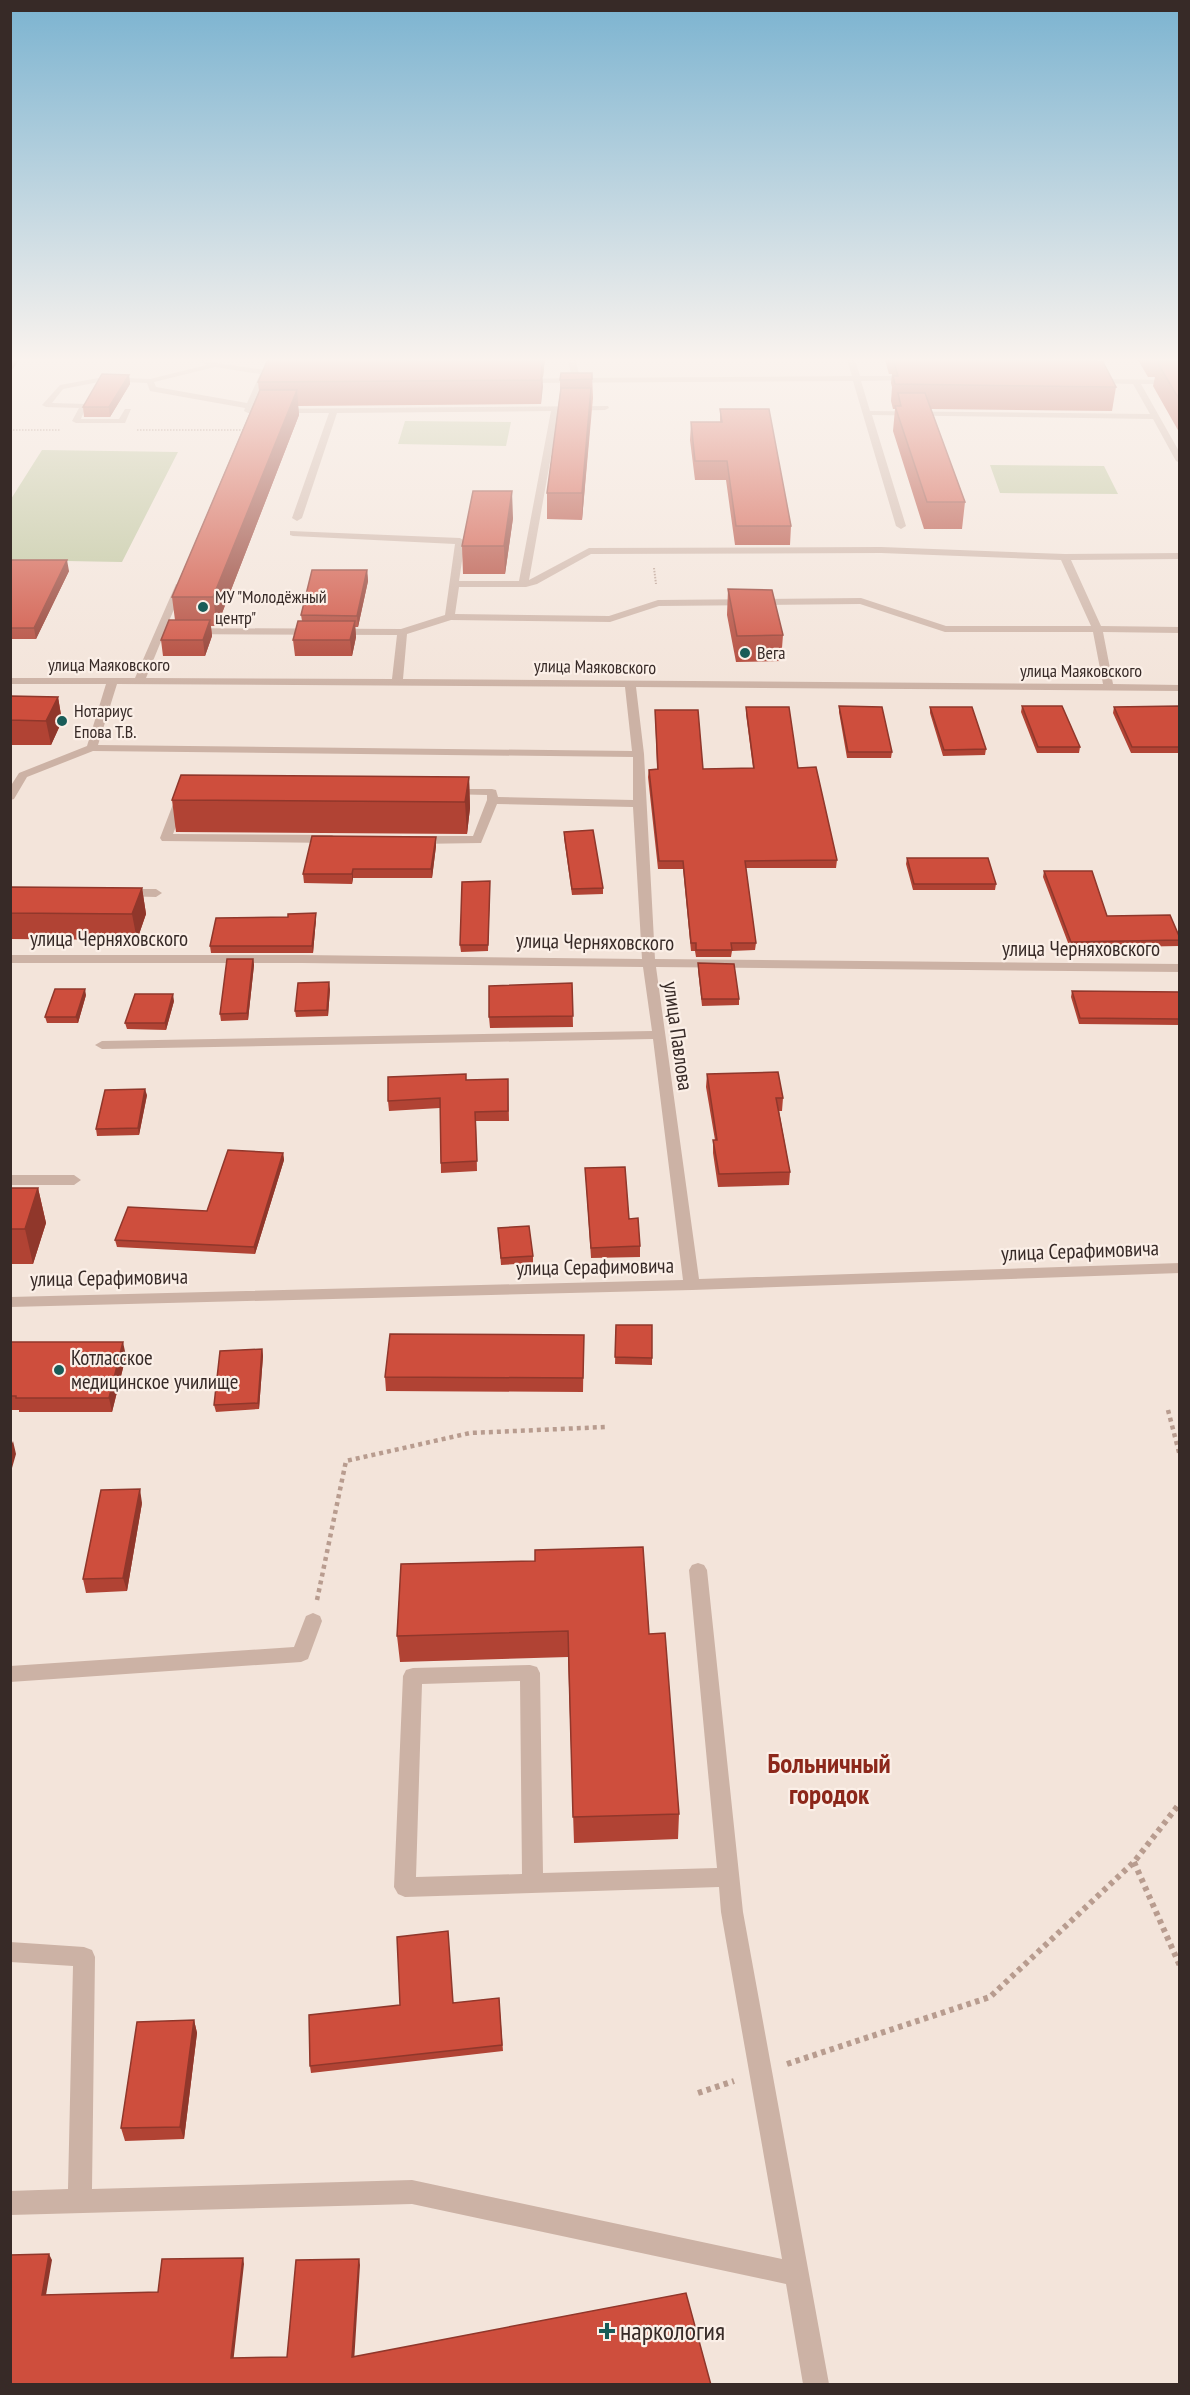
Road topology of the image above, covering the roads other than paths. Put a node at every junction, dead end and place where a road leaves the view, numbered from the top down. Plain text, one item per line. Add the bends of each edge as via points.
1 (314, 469) edge
2 (543, 469) edge
3 (885, 469) edge
4 (297, 518) dead end
5 (902, 526) dead end
6 (292, 533) dead end
7 (1179, 556) edge
8 (1065, 557) junction
9 (182, 578) edge
10 (454, 584) junction
11 (523, 585) junction
12 (450, 617) junction
13 (1097, 629) junction
14 (1179, 630) edge
15 (160, 631) junction
16 (402, 632) junction
17 (10, 681) edge
18 (111, 682) junction
19 (139, 682) junction
20 (397, 682) junction
21 (630, 684) junction
22 (1109, 688) junction
23 (1179, 688) edge
24 (92, 748) junction
25 (638, 754) junction
26 (185, 789) edge
27 (433, 792) edge
28 (10, 797) edge
29 (493, 800) junction
30 (639, 804) junction
31 (346, 839) edge
32 (405, 840) edge
33 (111, 893) edge
34 (156, 893) dead end
35 (10, 959) edge
36 (649, 961) junction
37 (1179, 968) edge
38 (659, 1035) junction
39 (102, 1045) dead end
40 (10, 1180) edge
41 (74, 1180) dead end
42 (1179, 1268) edge
43 (692, 1285) junction
44 (10, 1302) edge
45 (698, 1570) dead end
46 (313, 1621) road end
47 (10, 1674) edge
48 (728, 1877) junction
49 (533, 1883) junction
50 (10, 1952) edge
51 (80, 2200) junction
52 (10, 2203) edge
53 (797, 2274) junction
54 (816, 2385) edge

1 - 4 street
2 - 11 street
3 - 5 street
6 - 10 street via 460,542
7 - 8 street
8 - 11 street via 881,550 589,551
8 - 13 street
9 - 15 street
10 - 11 street
10 - 12 street
12 - 13 street via 610,619 658,603 861,601 945,629
12 - 16 street
13 - 14 street
13 - 22 street
15 - 16 street
15 - 19 street
16 - 20 street
17 - 18 street, улица Маяковского
18 - 19 street, улица Маяковского
18 - 24 street
19 - 20 street, улица Маяковского
20 - 21 street, улица Маяковского
21 - 22 street, улица Маяковского
21 - 25 street, улица Павлова
22 - 23 street, улица Маяковского
24 - 25 street
24 - 28 street via 23,775
25 - 30 street, улица Павлова
26 - 31 street via 166,838
27 - 29 street via 492,792
29 - 30 street
29 - 32 street via 477,840
30 - 36 street, улица Павлова
33 - 34 street
35 - 36 street, улица Черняховского
36 - 37 street, улица Черняховского
36 - 38 street, улица Павлова
38 - 39 street
38 - 43 street, улица Павлова
40 - 41 street
42 - 43 street, улица Серафимовича
43 - 44 street, улица Серафимовича
45 - 48 street
46 - 47 street via 301,1654
48 - 49 street
48 - 53 street
49 - 49 street via 405,1887 413,1676 530,1672
50 - 51 street via 84,1957
51 - 52 street
51 - 53 street via 412,2192
53 - 54 street

